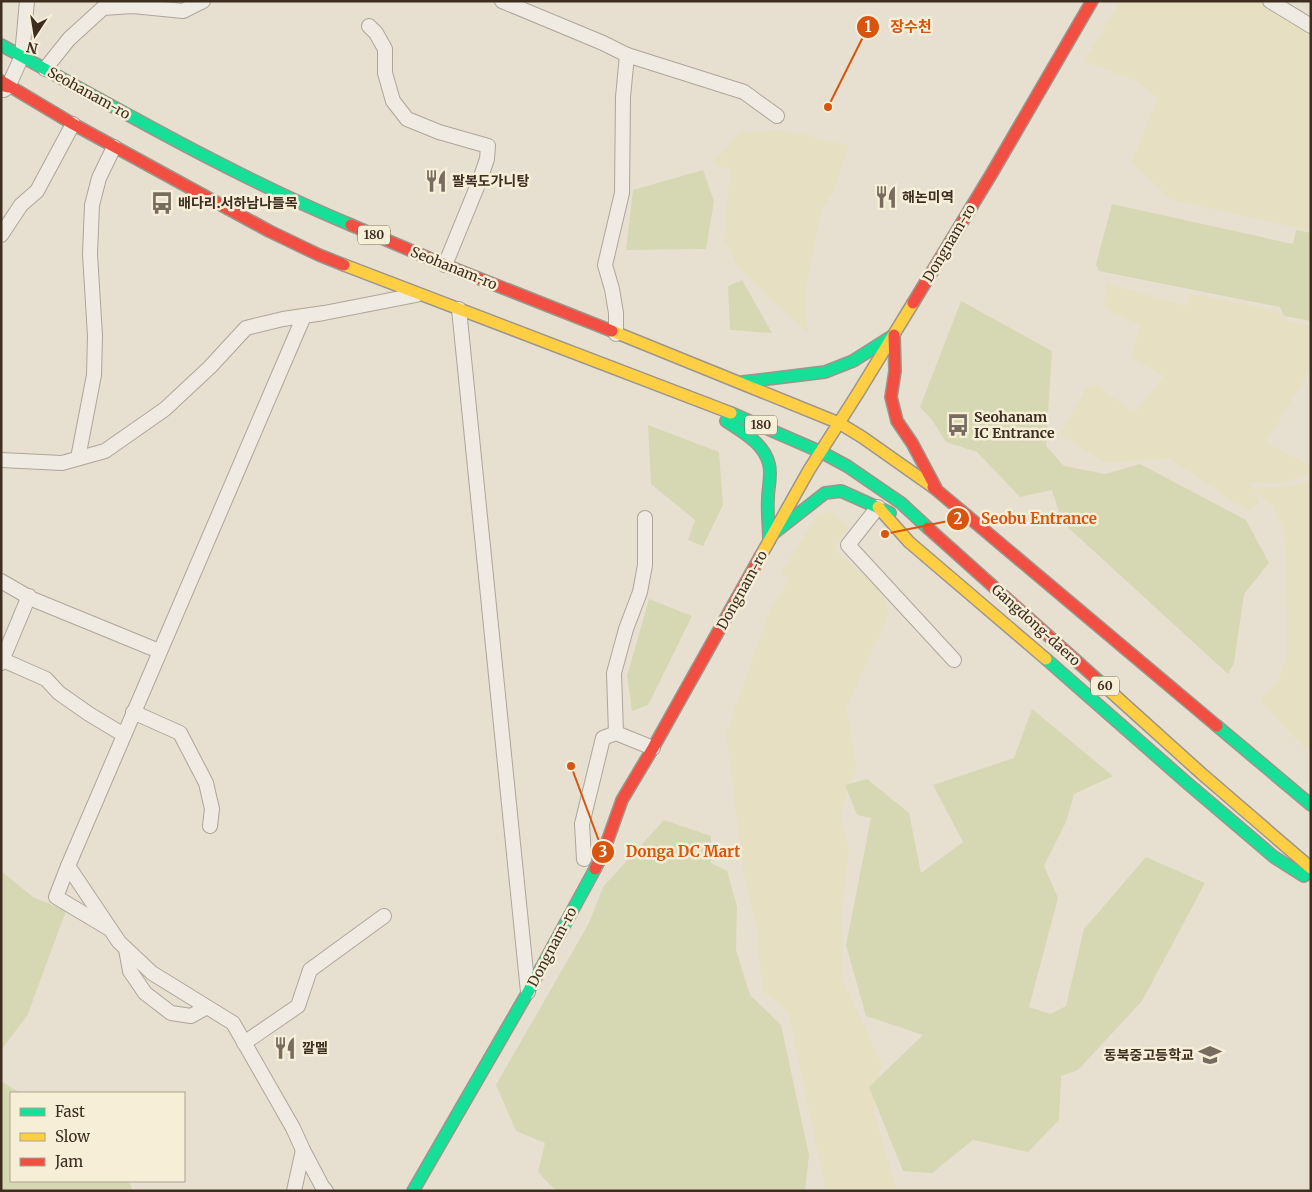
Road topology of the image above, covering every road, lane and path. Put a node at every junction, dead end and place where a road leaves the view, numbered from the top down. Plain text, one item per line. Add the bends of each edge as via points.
1 (27, 1) edge
2 (203, 1) edge
3 (502, 1) edge
4 (1092, 1) edge
5 (1270, 1) edge
6 (369, 26) dead end
7 (1311, 26) edge
8 (1, 45) edge
9 (22, 56) junction
10 (626, 56) junction
11 (45, 69) junction
12 (3, 86) edge
13 (777, 116) dead end
14 (73, 124) junction
15 (114, 147) junction
16 (1, 235) edge
17 (445, 265) junction
18 (420, 294) junction
19 (459, 309) junction
20 (304, 316) junction
21 (616, 334) junction
22 (894, 334) junction
23 (740, 382) junction
24 (700, 401) junction
25 (839, 423) junction
26 (821, 452) junction
27 (78, 458) junction
28 (1, 460) edge
29 (938, 491) junction
30 (878, 507) junction
31 (645, 518) dead end
32 (772, 537) junction
33 (950, 547) junction
34 (1, 580) edge
35 (29, 596) junction
36 (159, 651) junction
37 (954, 660) dead end
38 (2, 662) edge
39 (133, 712) junction
40 (616, 734) junction
41 (124, 735) junction
42 (653, 748) junction
43 (1311, 805) edge
44 (210, 826) dead end
45 (1288, 849) junction
46 (1311, 858) edge
47 (584, 859) dead end
48 (68, 866) junction
49 (1311, 868) edge
50 (1311, 879) edge
51 (384, 916) dead end
52 (111, 930) junction
53 (126, 949) junction
54 (528, 992) junction
55 (208, 1007) junction
56 (244, 1043) junction
57 (303, 1150) junction
58 (294, 1191) edge
59 (326, 1191) edge
60 (413, 1191) edge

1 - 9 street
2 - 11 street via 184,11 133,6 103,8 69,39
3 - 10 street via 603,43
4 - 22 main road, Dongnam-ro
5 - 7 street
6 - 17 street via 385,49 385,73 393,102 407,119 488,146 479,182
8 - 9 main road, Seohanam-ro / 180
9 - 11 main road, Seohanam-ro / 180
9 - 12 street
10 - 13 street via 744,92
10 - 21 street via 622,193 605,266 612,289
11 - 17 main road, Seohanam-ro / 180 via 257,182
12 - 14 main road, 180
14 - 15 main road, 180
14 - 16 street via 36,191 21,205
15 - 18 main road, 180 via 269,231 328,259
15 - 27 street via 99,178 92,205 90,254 94,375
17 - 21 main road, Seohanam-ro / 180
18 - 19 main road, 180
18 - 20 street
19 - 24 main road, 180
19 - 54 street
20 - 27 street via 246,328 165,409 105,451
20 - 36 street
21 - 23 main road, Seohanam-ro / 180
22 - 23 main road via 853,361 825,372
22 - 25 main road, Dongnam-ro
22 - 29 main road via 895,371 891,397 897,421
23 - 25 main road, Seohanam-ro / 180
24 - 26 main road, 180
24 - 32 main road via 751,437 762,449 769,463
25 - 26 main road, Dongnam-ro
25 - 29 main road
26 - 32 main road, Dongnam-ro
26 - 33 main road, Gangdong-daero / 60 via 901,503
27 - 28 street via 62,463
29 - 43 main road
30 - 32 main road via 841,491 825,493
30 - 33 main road
30 - 37 street via 848,545
30 - 50 main road via 909,542 1186,782 1274,857
31 - 40 street via 645,565 640,592 614,672
32 - 42 main road, Dongnam-ro
33 - 45 main road, Gangdong-daero / 60
34 - 35 street
35 - 36 street
35 - 38 street
36 - 39 street
38 - 41 street via 46,679 59,693
39 - 41 street
39 - 44 street via 180,733 206,783 212,809
40 - 42 street
40 - 47 street via 603,738 582,824
41 - 48 street
42 - 54 main road, Dongnam-ro via 622,800 602,856
45 - 46 main road
45 - 49 main road, Gangdong-daero / 60
48 - 52 street
48 - 52 street via 56,898
51 - 56 street via 310,970 298,1006
52 - 53 street
53 - 55 street via 152,973
53 - 55 street via 130,971 145,993 171,1013 191,1016
54 - 60 main road, Dongnam-ro
55 - 56 street via 234,1023
56 - 57 street
57 - 58 street
57 - 59 street

